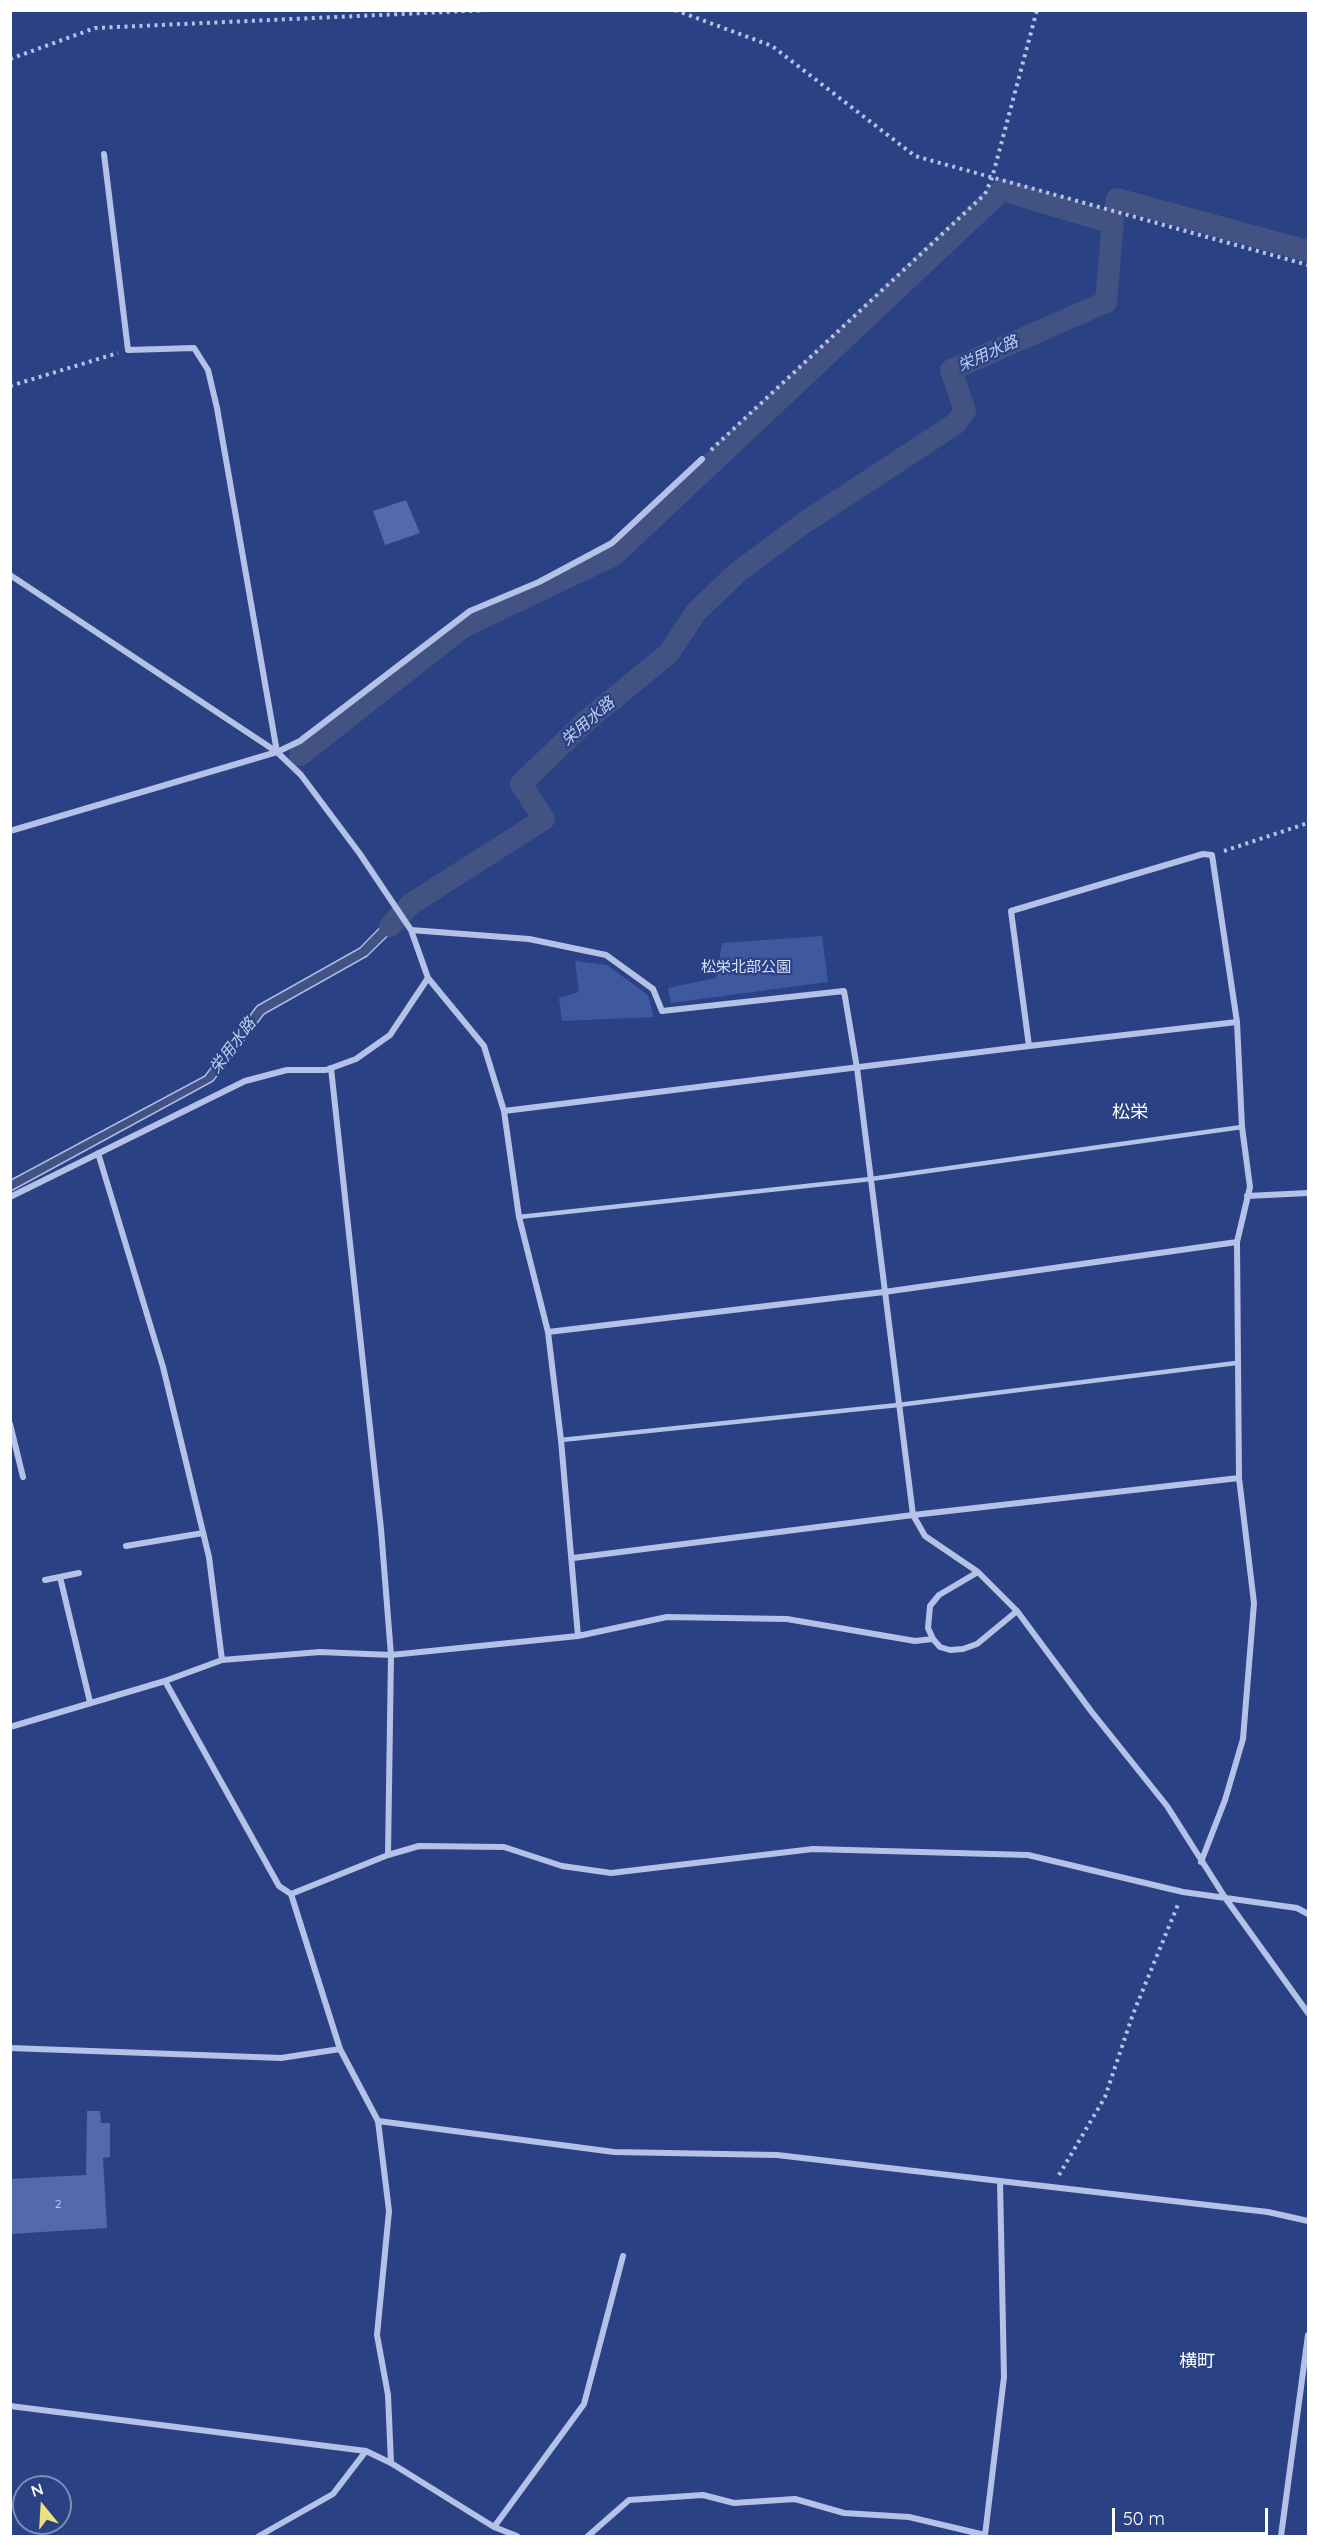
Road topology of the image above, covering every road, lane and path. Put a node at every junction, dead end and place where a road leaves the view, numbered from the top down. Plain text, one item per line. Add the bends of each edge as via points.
1 (489, 10) edge
2 (675, 10) edge
3 (1036, 10) edge
4 (10, 59) edge
5 (104, 154) dead end
6 (992, 178) junction
7 (1308, 265) edge
8 (128, 350) junction
9 (10, 386) edge
10 (702, 459) joint
11 (10, 575) edge
12 (277, 752) junction
13 (1308, 823) edge
14 (10, 831) edge
15 (1212, 855) junction
16 (411, 930) junction
17 (428, 978) junction
18 (1237, 1022) junction
19 (1029, 1046) junction
20 (331, 1068) junction
21 (857, 1068) junction
22 (504, 1111) junction
23 (1242, 1127) junction
24 (98, 1153) junction
25 (871, 1179) junction
26 (1308, 1192) edge
27 (1247, 1196) junction
28 (10, 1197) edge
29 (519, 1217) junction
30 (1237, 1242) junction
31 (884, 1292) junction
32 (548, 1332) junction
33 (1236, 1363) junction
34 (898, 1405) junction
35 (10, 1424) edge
36 (561, 1440) junction
37 (23, 1477) dead end
38 (1239, 1478) junction
39 (913, 1515) junction
40 (203, 1533) junction
41 (126, 1546) dead end
42 (573, 1558) junction
43 (978, 1572) junction
44 (79, 1573) dead end
45 (60, 1577) junction
46 (45, 1580) dead end
47 (1017, 1611) junction
48 (578, 1636) junction
49 (933, 1639) junction
50 (391, 1655) junction
51 (222, 1660) junction
52 (165, 1681) junction
53 (90, 1702) junction
54 (10, 1727) edge
55 (388, 1855) junction
56 (1201, 1862) junction
57 (1183, 1892) junction
58 (291, 1894) junction
59 (1226, 1899) junction
60 (1308, 1914) edge
61 (1308, 2013) edge
62 (10, 2048) edge
63 (340, 2049) junction
64 (378, 2121) junction
65 (1000, 2181) junction
66 (1052, 2188) junction
67 (1308, 2221) edge
68 (623, 2256) dead end
69 (1308, 2335) edge
70 (10, 2406) edge
71 (366, 2451) junction
72 (391, 2463) junction
73 (494, 2527) junction
74 (259, 2536) edge
75 (517, 2536) edge
76 (588, 2536) edge
77 (987, 2536) edge
78 (1281, 2536) edge

1 - 4 path via 96,28
2 - 6 path via 772,46 915,156
3 - 6 path
5 - 8 street
6 - 7 path
6 - 10 path via 985,194
8 - 9 path
8 - 12 street via 194,348 208,370
10 - 12 street via 612,543 539,582 470,611 300,741
11 - 12 street
12 - 14 street
12 - 16 street via 301,775 354,845
13 - 15 path
15 - 18 street
15 - 19 street via 1203,854 1011,911
16 - 17 street
16 - 21 street via 529,939 606,955 653,989 662,1011 844,991
17 - 20 street via 390,1035 356,1059
17 - 22 street via 484,1046
18 - 19 street
18 - 23 street
19 - 21 street
20 - 24 street via 287,1070 245,1081
20 - 50 street via 380,1517
21 - 22 street
21 - 25 street
22 - 29 street
23 - 25 lane
23 - 27 street via 1250,1187
24 - 28 street
24 - 40 street via 163,1367
25 - 29 lane
25 - 31 street
26 - 27 street
27 - 30 street
29 - 32 street
30 - 31 street
30 - 33 street
31 - 32 street
31 - 34 street
32 - 36 street
33 - 34 lane
33 - 38 street
34 - 36 lane
34 - 39 street
35 - 37 street
36 - 42 street
38 - 39 street
38 - 56 street via 1254,1603 1243,1739
39 - 42 street
39 - 43 street via 925,1536
40 - 41 street
40 - 51 street
42 - 48 street
43 - 47 street
43 - 49 street via 939,1595 930,1606 928,1628
44 - 45 street
45 - 46 street
45 - 53 street
47 - 49 street via 977,1644 963,1649 940,1647
47 - 56 street via 1167,1806
48 - 49 street via 667,1617 787,1619 915,1641
48 - 50 street
50 - 51 street via 320,1652
50 - 55 street
51 - 52 street
52 - 53 street
52 - 58 street via 279,1886
53 - 54 street
55 - 57 street via 419,1846 504,1847 562,1866 611,1873 813,1849 1028,1855
55 - 58 street
56 - 59 street
57 - 59 street
57 - 66 path via 1133,2014 1105,2097
58 - 63 street
59 - 60 street via 1297,1908
59 - 61 street
62 - 63 street via 281,2058
63 - 64 street
64 - 65 street via 614,2152 777,2155
64 - 72 street via 389,2211 377,2335 388,2395
65 - 66 street
65 - 77 street via 1004,2377
66 - 67 street via 1268,2212
68 - 73 street via 584,2404
69 - 78 street
70 - 71 street
71 - 72 street
71 - 74 street via 333,2494
72 - 73 street
73 - 75 street
76 - 77 street via 629,2500 704,2495 734,2503 795,2499 844,2513 909,2517

